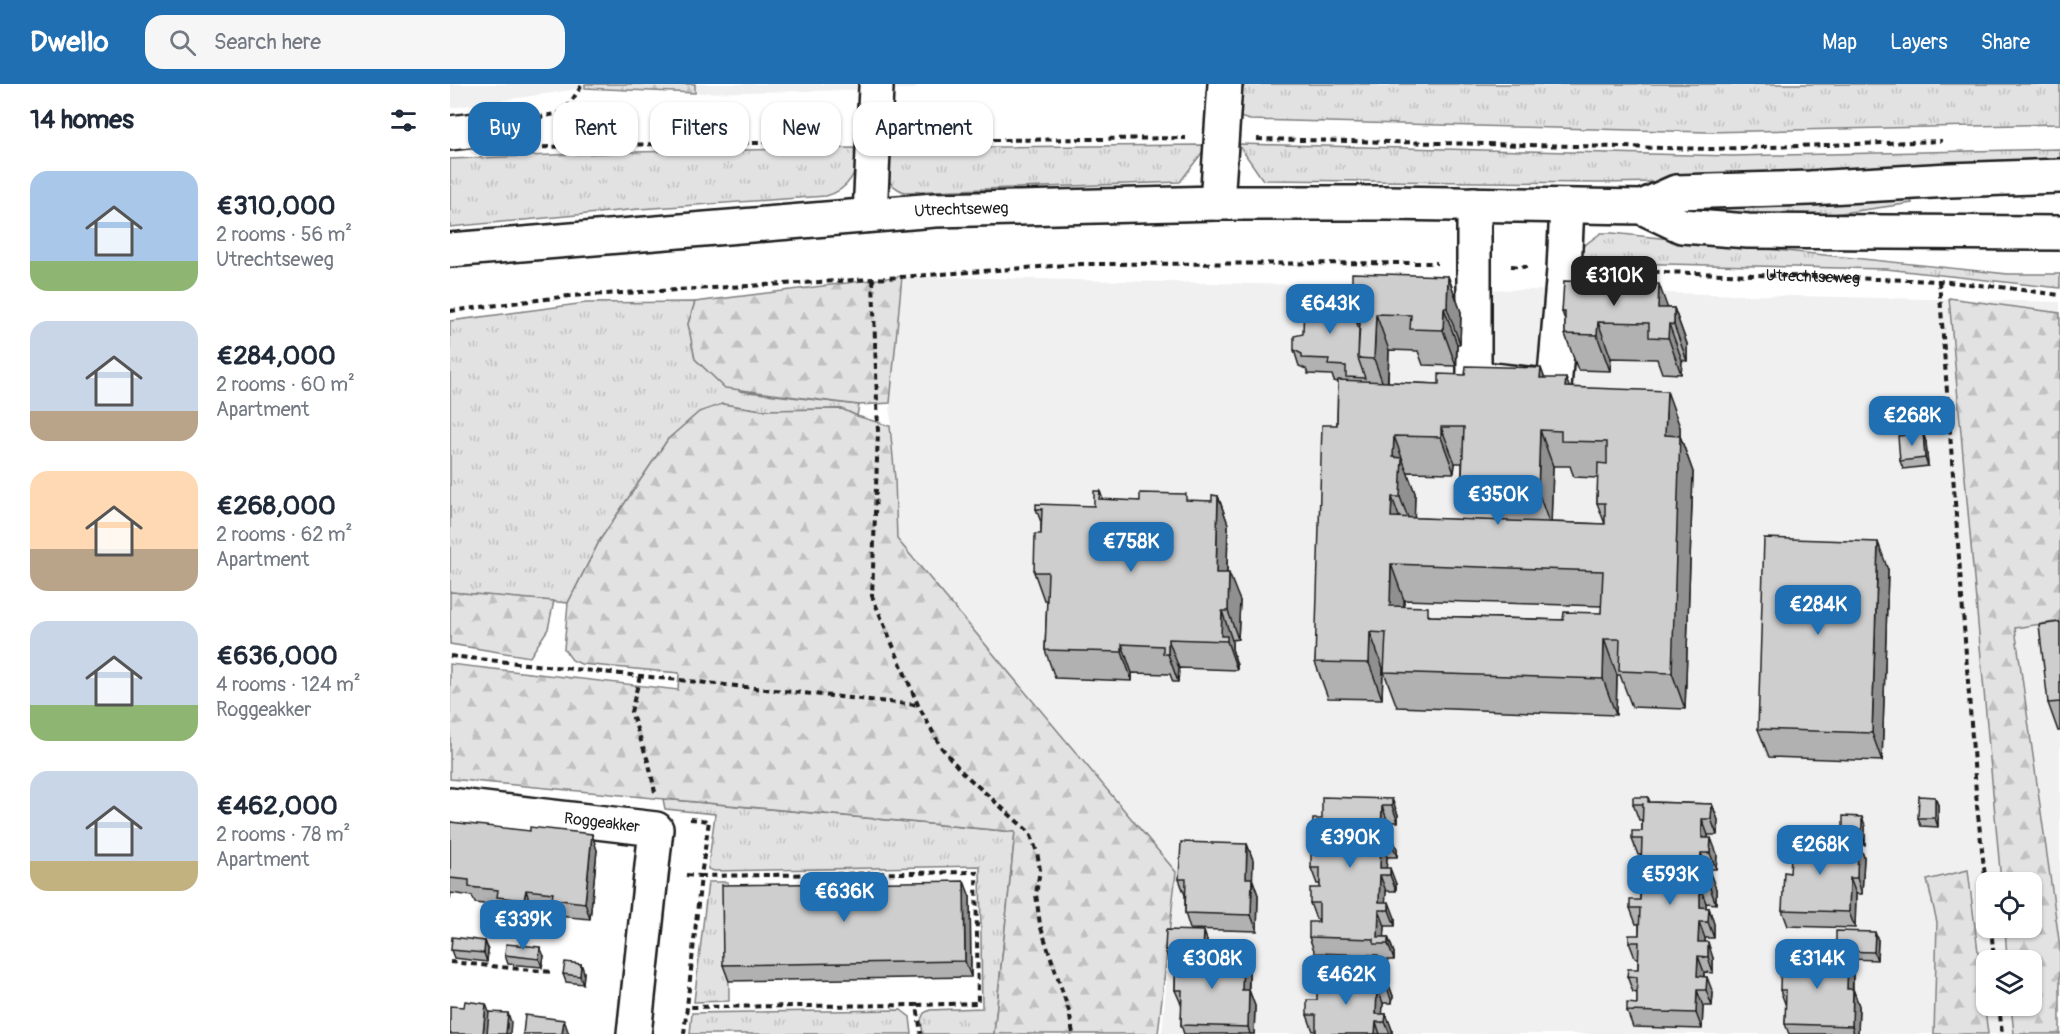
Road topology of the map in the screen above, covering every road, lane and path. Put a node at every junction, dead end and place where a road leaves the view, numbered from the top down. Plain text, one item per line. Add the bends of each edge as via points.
1 (583, 84) edge
2 (1225, 84) edge
3 (876, 88) dead end
4 (541, 117) edge
5 (468, 131) edge
6 (450, 133) edge
7 (2060, 176) edge
8 (1217, 203) junction
9 (1474, 204) junction
10 (1567, 206) junction
11 (1642, 207) junction
12 (870, 215) junction
13 (2060, 233) edge
14 (450, 250) edge
15 (1473, 263) junction
16 (1564, 270) junction
17 (873, 279) junction
18 (1939, 281) junction
19 (2060, 295) edge
20 (450, 311) edge
21 (450, 656) edge
22 (639, 676) junction
23 (918, 705) junction
24 (656, 797) dead end
25 (450, 805) edge
26 (679, 818) dead end
27 (652, 871) junction
28 (1985, 872) edge
29 (701, 876) junction
30 (450, 962) edge
31 (552, 972) dead end
32 (917, 1005) junction
33 (687, 1006) junction
34 (2000, 1016) edge
35 (634, 1034) edge
36 (684, 1034) edge
37 (921, 1034) edge
38 (1073, 1034) edge
39 (2002, 1034) edge

1 - 4 path via 564,112
2 - 8 main road
3 - 12 main road
5 - 6 main road
7 - 11 main road, Utrechtseweg via 1676,192
8 - 9 main road, Utrechtseweg
8 - 12 main road, Utrechtseweg
9 - 10 main road, Utrechtseweg
9 - 15 main road
10 - 11 main road, Utrechtseweg
10 - 16 main road
11 - 13 main road, Utrechtseweg via 1682,226 1748,231
12 - 14 main road, Utrechtseweg
15 - 16 path, Utrechtseweg
15 - 16 main road via 1474,378 1554,387
15 - 17 path, Utrechtseweg via 1081,264
16 - 18 path, Utrechtseweg
17 - 20 path, Utrechtseweg via 569,296
17 - 23 path via 878,432 872,596
18 - 19 path, Utrechtseweg
18 - 28 path
21 - 22 path
22 - 23 path
22 - 24 path via 631,712
23 - 38 path via 940,747 1030,833 1040,870 1036,894 1040,925
25 - 27 main road, Roggeakker via 656,829
26 - 29 path via 709,821
27 - 29 path
27 - 35 main road, Roggeakker
29 - 32 path via 976,872 978,1003
29 - 33 path
30 - 31 path
32 - 33 path
32 - 37 path
33 - 36 path
34 - 39 path

